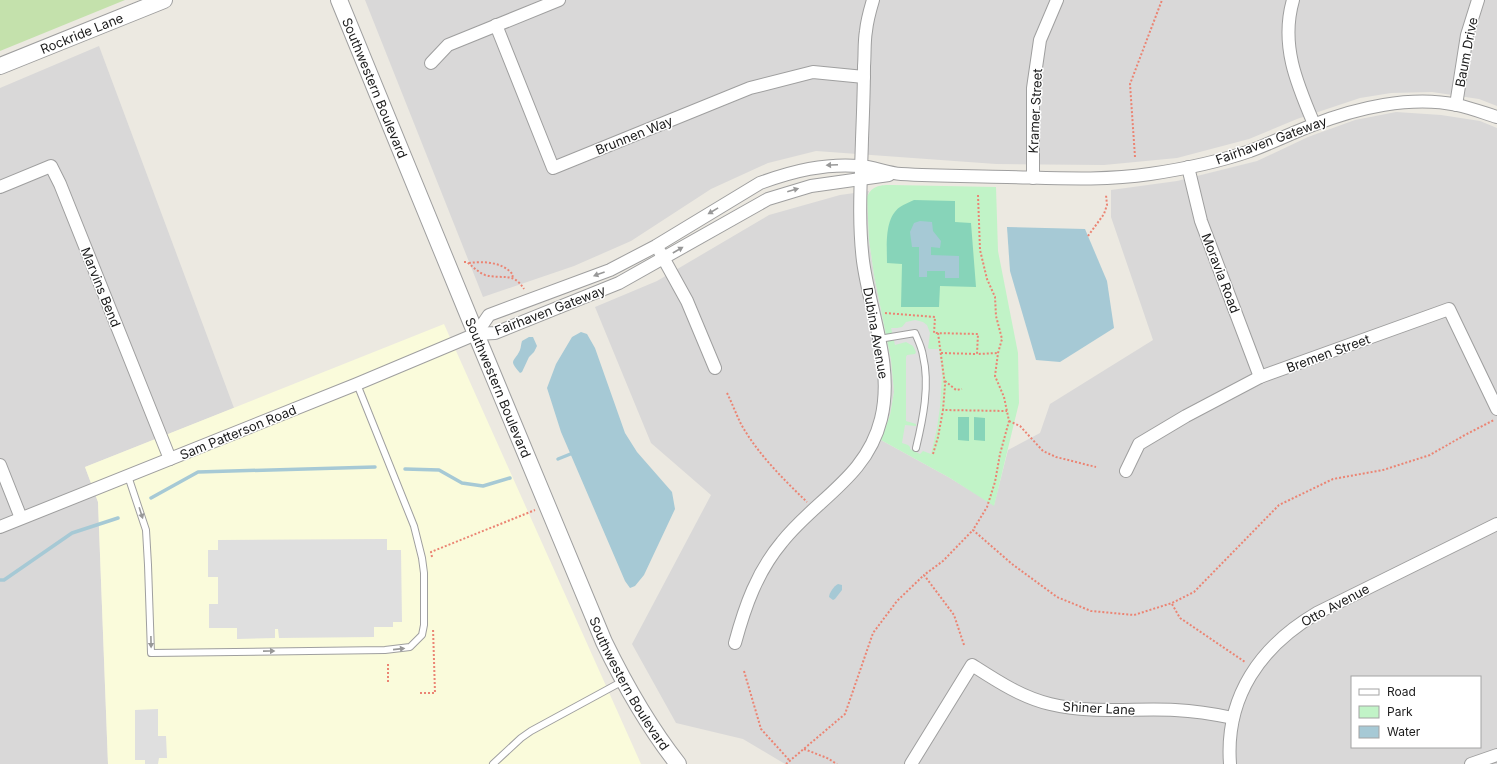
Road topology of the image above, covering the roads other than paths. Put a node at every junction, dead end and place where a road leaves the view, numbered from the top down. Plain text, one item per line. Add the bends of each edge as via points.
1 (164, 0) edge
2 (339, 0) edge
3 (559, 0) edge
4 (873, 0) edge
5 (1057, 0) edge
6 (1293, 0) edge
7 (1478, 0) edge
8 (496, 25) junction
9 (431, 63) dead end
10 (0, 66) edge
11 (864, 77) junction
12 (1456, 105) junction
13 (1497, 117) edge
14 (1314, 124) junction
15 (862, 166) junction
16 (1188, 167) junction
17 (899, 174) junction
18 (1033, 178) junction
19 (861, 179) junction
20 (0, 187) edge
21 (656, 246) junction
22 (664, 258) junction
23 (476, 334) junction
24 (879, 340) junction
25 (715, 368) dead end
26 (1260, 377) junction
27 (357, 384) junction
28 (1497, 409) edge
29 (916, 448) dead end
30 (170, 459) junction
31 (0, 465) edge
32 (1126, 471) dead end
33 (128, 476) junction
34 (21, 518) junction
35 (1497, 524) edge
36 (0, 527) edge
37 (735, 642) dead end
38 (623, 681) junction
39 (1233, 718) junction
40 (1497, 755) edge
41 (493, 764) edge
42 (678, 764) edge
43 (911, 764) edge
44 (1230, 764) edge
45 (1471, 764) edge

1 - 10 street, Rockride Lane
2 - 23 street, Southwestern Boulevard
3 - 8 street
4 - 11 street, Dubina Avenue via 865,32
5 - 18 street, Kramer Street via 1040,40 1033,88
6 - 14 street via 1290,9 1289,51 1297,85
7 - 12 street, Baum Drive via 1467,35
8 - 9 street via 448,45
8 - 11 street, Brunnen Way via 553,168 750,88 813,72
11 - 15 street, Dubina Avenue
12 - 13 street, Fairhaven Gateway
12 - 14 street, Fairhaven Gateway via 1404,102 1348,113
14 - 16 street, Fairhaven Gateway via 1250,151
15 - 17 street, Fairhaven Gateway
15 - 19 street, Dubina Avenue
15 -> 21 street, Fairhaven Gateway via 822,166 760,183
16 - 18 street, Fairhaven Gateway via 1117,178
16 - 26 street, Moravia Road via 1201,221
17 - 18 street, Fairhaven Gateway
17 - 19 street, Fairhaven Gateway
22 -> 19 street, Fairhaven Gateway via 768,199 811,186
19 - 24 street, Dubina Avenue via 860,225 863,259
20 - 30 street, Marvins Bend via 52,166
21 - 22 street
21 -> 23 street, Fairhaven Gateway via 610,270 489,315
22 - 23 street, Fairhaven Gateway via 619,283 496,333
22 - 25 street via 687,301
23 - 27 street, Sam Patterson Road
23 - 38 street, Southwestern Boulevard via 604,642
24 - 29 lane via 915,333 923,356 925,390
24 - 37 street, Dubina Avenue via 885,373 885,390 881,419 871,446 846,481 790,532 771,557 752,589
26 - 28 street, Bremen Street via 1449,309
26 - 32 street, Bremen Street via 1139,444
27 - 30 street, Sam Patterson Road
33 -> 27 lane via 146,530 151,654 385,650 410,647 422,635 424,625 422,558 414,526
30 - 33 street, Sam Patterson Road
31 - 34 street
33 - 34 street, Sam Patterson Road
34 - 36 street, Sam Patterson Road
35 - 39 street, Otto Avenue via 1298,624 1259,662 1245,686
38 - 41 lane via 531,731
38 - 42 street, Southwestern Boulevard
39 - 43 street, Shiner Lane via 1195,711 1074,708 1050,704 1018,694 972,665
39 - 44 street, Otto Avenue via 1229,738
40 - 45 street

